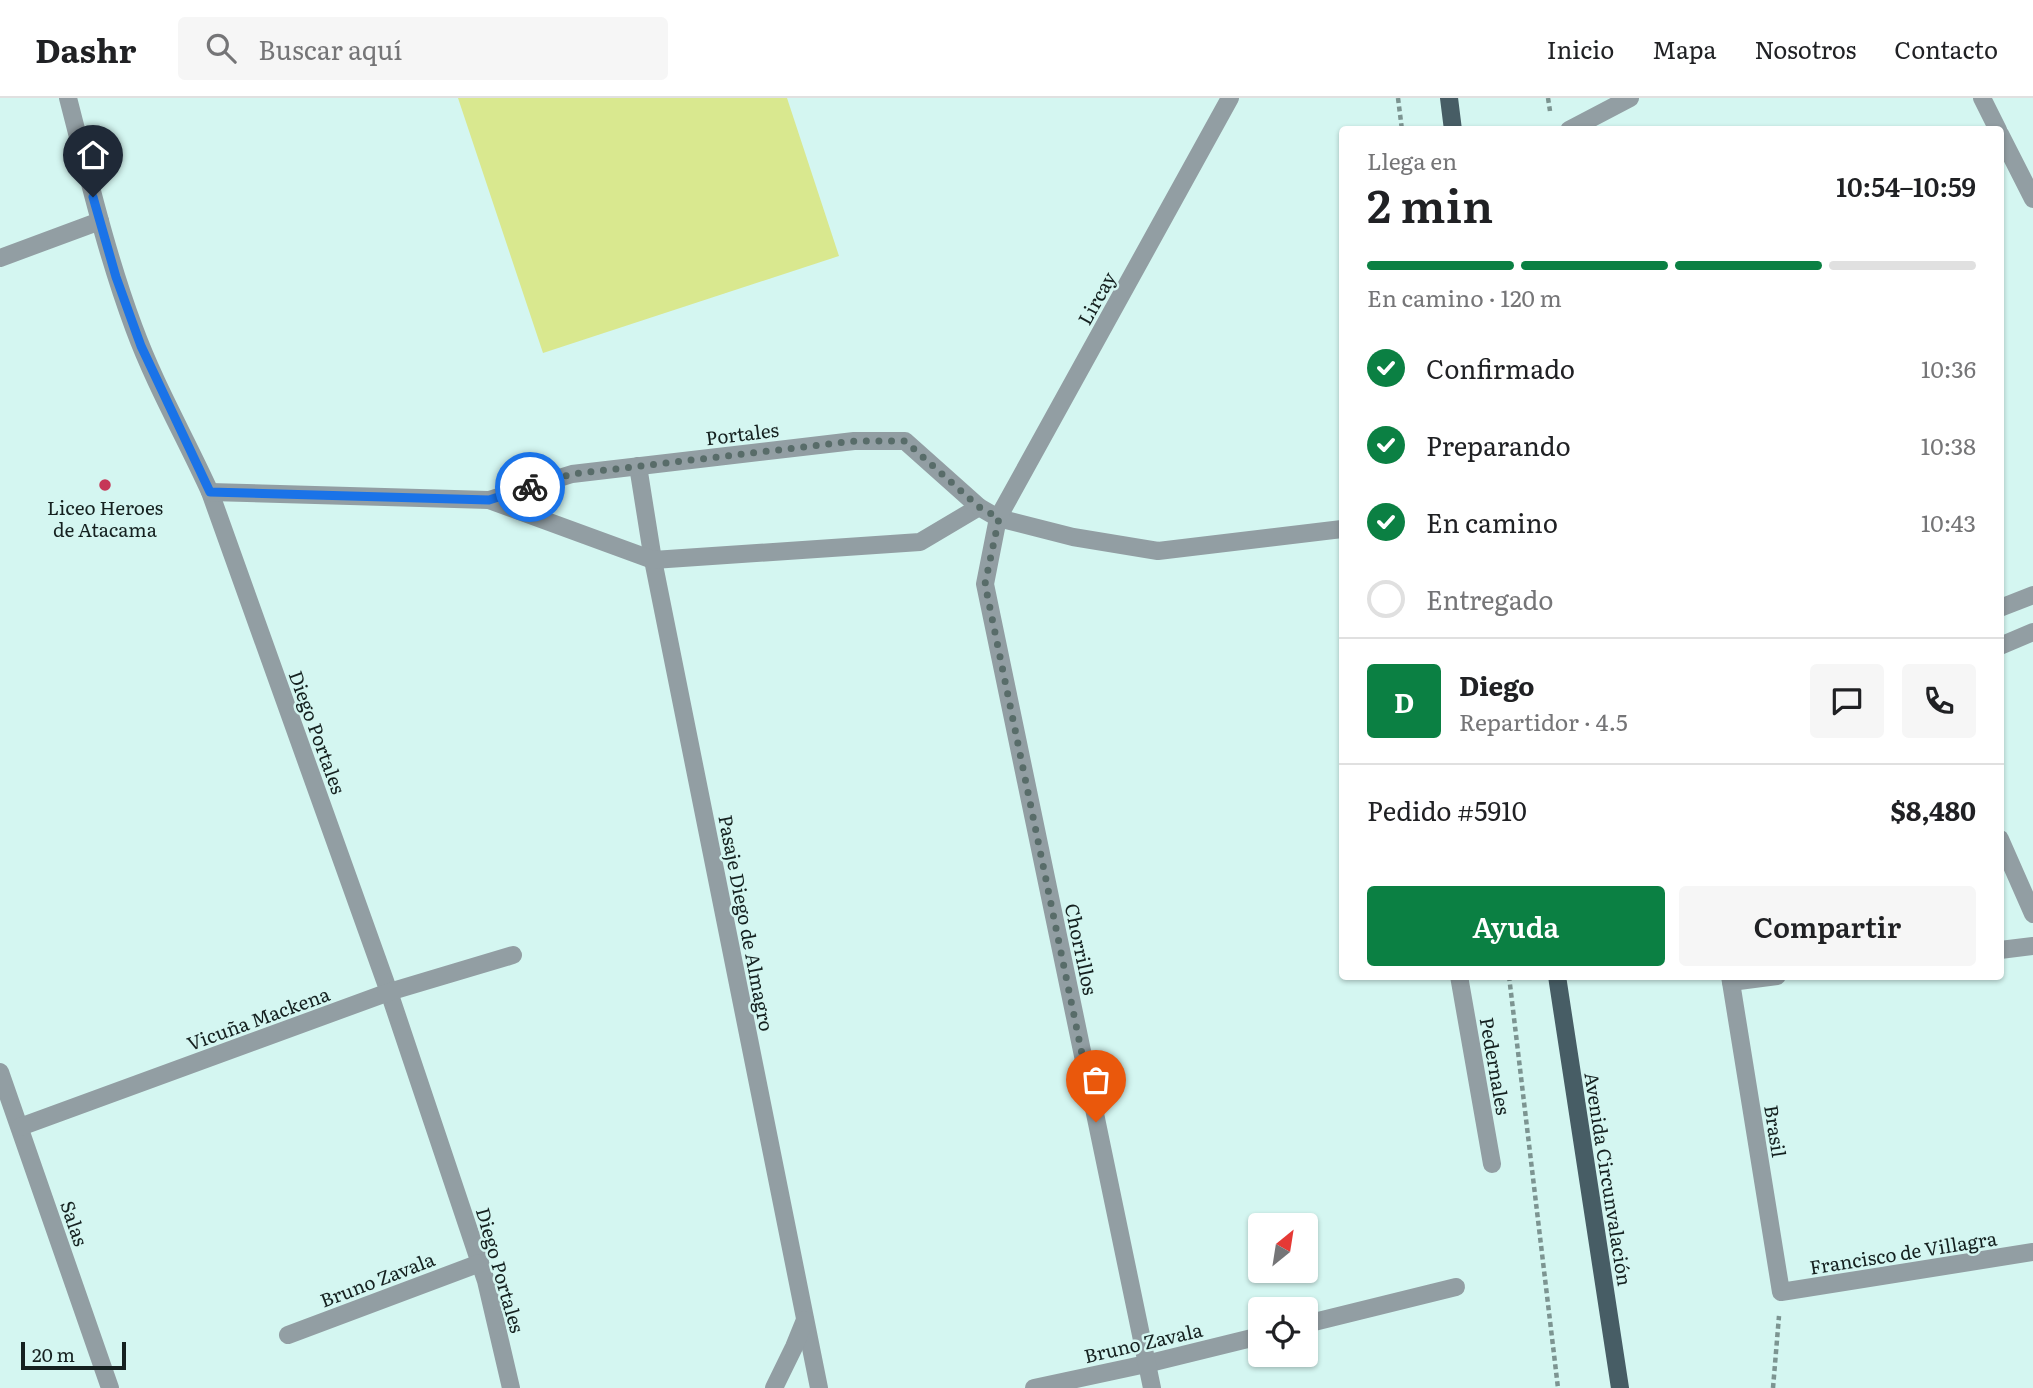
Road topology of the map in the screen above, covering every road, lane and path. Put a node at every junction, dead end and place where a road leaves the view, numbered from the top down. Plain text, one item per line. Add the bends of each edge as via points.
1 (68, 98) edge
2 (1230, 98) edge
3 (1398, 98) edge
4 (1449, 98) edge
5 (1630, 98) edge
6 (1982, 98) edge
7 (1402, 126) edge
8 (1452, 126) edge
9 (1577, 126) edge
10 (1996, 126) edge
11 (2004, 142) edge
12 (2033, 199) edge
13 (100, 221) junction
14 (0, 258) edge
15 (638, 466) junction
16 (210, 492) junction
17 (489, 500) junction
18 (979, 507) junction
19 (999, 518) junction
20 (1339, 529) edge
21 (653, 560) junction
22 (2033, 595) edge
23 (2004, 606) edge
24 (2033, 632) edge
25 (2004, 644) edge
26 (2004, 848) edge
27 (2033, 914) edge
28 (2033, 946) edge
29 (2004, 950) edge
30 (513, 955) dead end
31 (1459, 980) edge
32 (1509, 980) edge
33 (1558, 980) edge
34 (1731, 980) edge
35 (389, 992) junction
36 (0, 1072) edge
37 (20, 1128) junction
38 (1492, 1164) dead end
39 (2033, 1252) edge
40 (480, 1263) junction
41 (1456, 1287) dead end
42 (1781, 1292) junction
43 (805, 1320) junction
44 (1318, 1322) edge
45 (288, 1335) dead end
46 (1248, 1339) edge
47 (1146, 1364) junction
48 (110, 1388) edge
49 (511, 1388) edge
50 (774, 1388) edge
51 (819, 1388) edge
52 (1034, 1388) edge
53 (1152, 1388) edge
54 (1558, 1388) edge
55 (1620, 1388) edge
56 (1773, 1388) edge

1 - 13 street, Diego Portales
2 - 19 street, Lircay
3 - 7 path
4 - 8 main road
5 - 9 street
6 - 10 street
11 - 12 street
13 - 14 street
13 - 16 street, Diego Portales via 148,364
15 - 17 street, Portales via 572,474
15 - 18 street, Portales via 855,441 905,441
15 - 21 street, Pasaje Diego de Almagro
16 - 17 street, Portales
16 - 35 street, Diego Portales
17 - 21 street, Portales
18 - 19 street, Portales
18 - 21 street, Portales via 920,542
19 - 20 street, Portales via 1073,537 1158,551
19 - 47 street, Chorrillos via 985,584
21 - 43 street, Pasaje Diego de Almagro
22 - 23 street
24 - 25 street
26 - 27 street
28 - 29 street
30 - 35 street, Vicuña Mackena
31 - 38 street, Pedernales
32 - 54 path
33 - 55 main road, Avenida Circunvalación
34 - 42 street, Brasil
35 - 37 street, Vicuña Mackena
35 - 40 street, Diego Portales
36 - 37 street, Salas
37 - 48 street, Salas
39 - 42 street, Francisco de Villagra
40 - 45 street, Bruno Zavala
40 - 49 street, Diego Portales
41 - 44 street
42 - 56 path
43 - 50 street
43 - 51 street, Pasaje Diego de Almagro
46 - 47 street, Bruno Zavala
47 - 52 street, Bruno Zavala
47 - 53 street, Chorrillos

